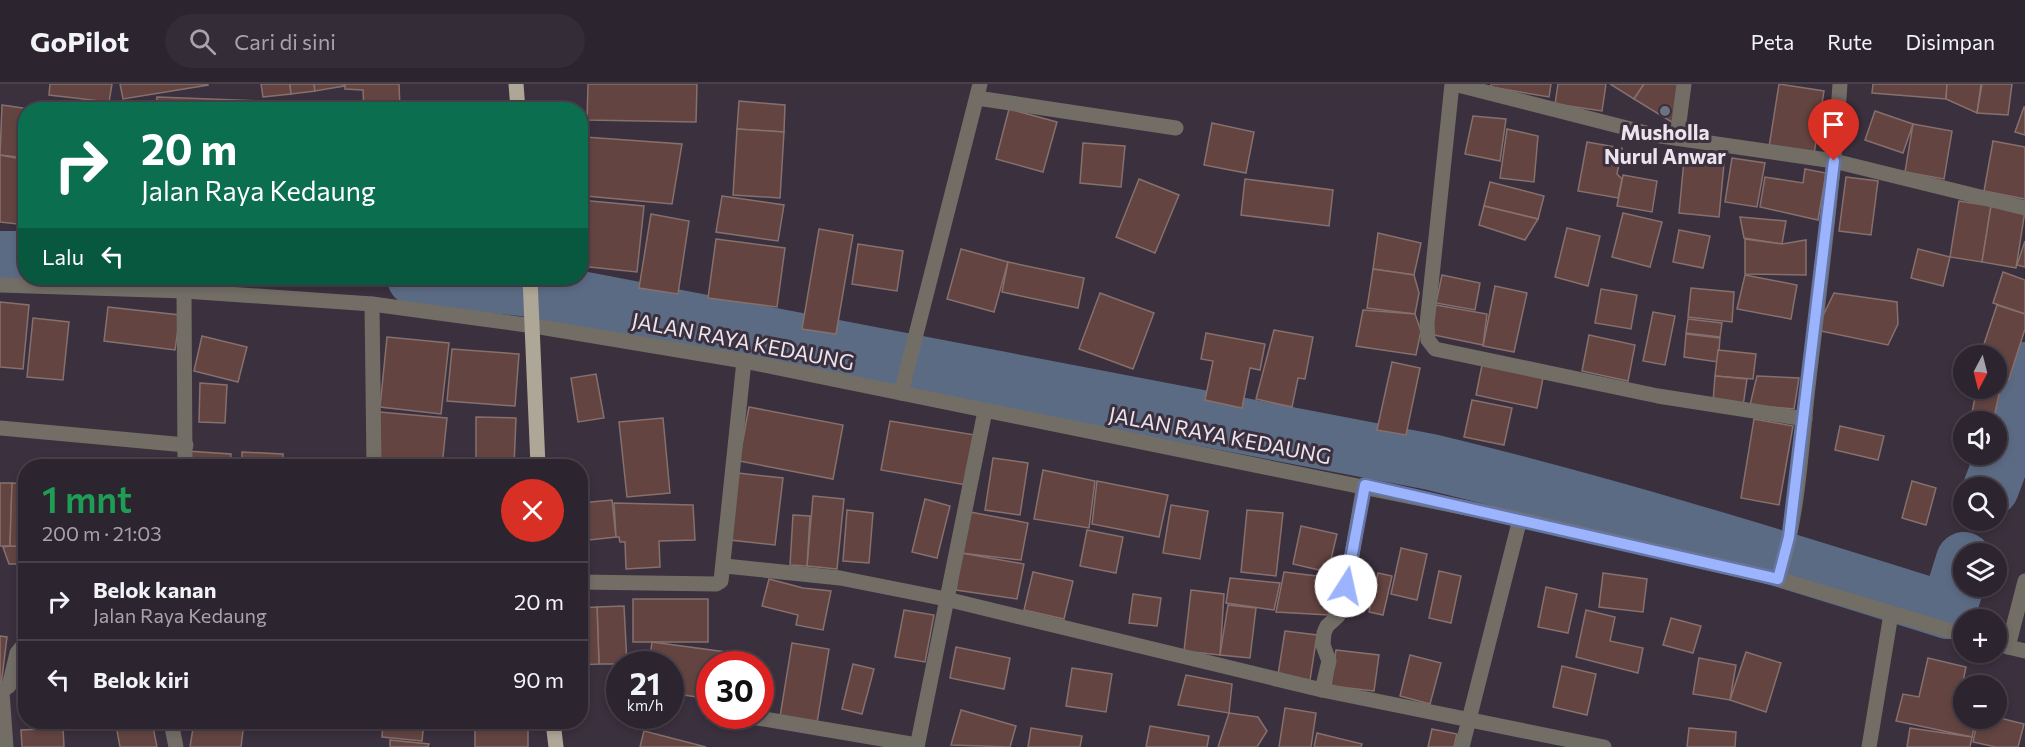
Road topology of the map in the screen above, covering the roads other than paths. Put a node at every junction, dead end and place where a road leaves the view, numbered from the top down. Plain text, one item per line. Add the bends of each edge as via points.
1 (516, 84) edge
2 (1453, 84) edge
3 (1684, 84) edge
4 (1840, 84) edge
5 (978, 91) edge
6 (517, 102) edge
7 (1176, 128) dead end
8 (1677, 138) junction
9 (1834, 161) junction
10 (2025, 208) edge
11 (0, 285) edge
12 (531, 285) edge
13 (184, 291) junction
14 (372, 304) junction
15 (534, 326) junction
16 (744, 361) junction
17 (901, 393) junction
18 (985, 411) junction
19 (1805, 419) junction
20 (0, 428) edge
21 (186, 445) junction
22 (185, 459) edge
23 (374, 459) edge
24 (538, 459) edge
25 (1365, 485) junction
26 (1520, 519) junction
27 (725, 566) junction
28 (1778, 579) junction
29 (2025, 581) edge
30 (588, 582) edge
31 (2024, 586) edge
32 (946, 599) junction
33 (1891, 614) junction
34 (1953, 632) edge
35 (2007, 638) edge
36 (2007, 646) edge
37 (2025, 651) edge
38 (18, 652) edge
39 (1323, 690) junction
40 (1, 692) edge
41 (1470, 718) junction
42 (774, 721) edge
43 (173, 729) edge
44 (554, 729) edge
45 (917, 746) edge
46 (6, 747) edge
47 (177, 747) edge
48 (556, 747) edge
49 (1462, 747) edge
50 (1604, 747) edge
51 (1869, 747) edge

1 - 6 main road
2 - 8 street
2 - 19 street via 1427,324 1428,340 1435,349 1658,396
3 - 8 street
4 - 9 street
5 - 7 street
5 - 17 street
8 - 9 street
9 - 10 street
9 - 19 street
11 - 13 street, JALAN RAYA KEDAUNG
12 - 15 main road
13 - 14 street, JALAN RAYA KEDAUNG
13 - 21 street
14 - 15 street, JALAN RAYA KEDAUNG
14 - 23 street
15 - 16 street, JALAN RAYA KEDAUNG
15 - 24 main road
16 - 17 street, JALAN RAYA KEDAUNG
16 - 27 street via 729,489
17 - 18 street, JALAN RAYA KEDAUNG
18 - 25 street, JALAN RAYA KEDAUNG
18 - 32 street
19 - 28 street via 1789,537
20 - 21 street
21 - 22 street
25 - 26 street, JALAN RAYA KEDAUNG
25 - 39 street via 1342,606 1324,633 1323,645 1329,661
26 - 28 street, JALAN RAYA KEDAUNG
26 - 41 street
27 - 30 street via 721,581 716,584
27 - 32 street via 840,578
28 - 33 street, JALAN RAYA KEDAUNG
29 - 31 street
31 - 35 street via 2014,628
32 - 39 street
32 - 45 street
33 - 34 street, JALAN RAYA KEDAUNG
33 - 51 street
36 - 37 street
38 - 40 street via 9,686
39 - 41 street
40 - 46 street
41 - 49 street
41 - 50 street
42 - 45 street
43 - 47 street
44 - 48 main road

